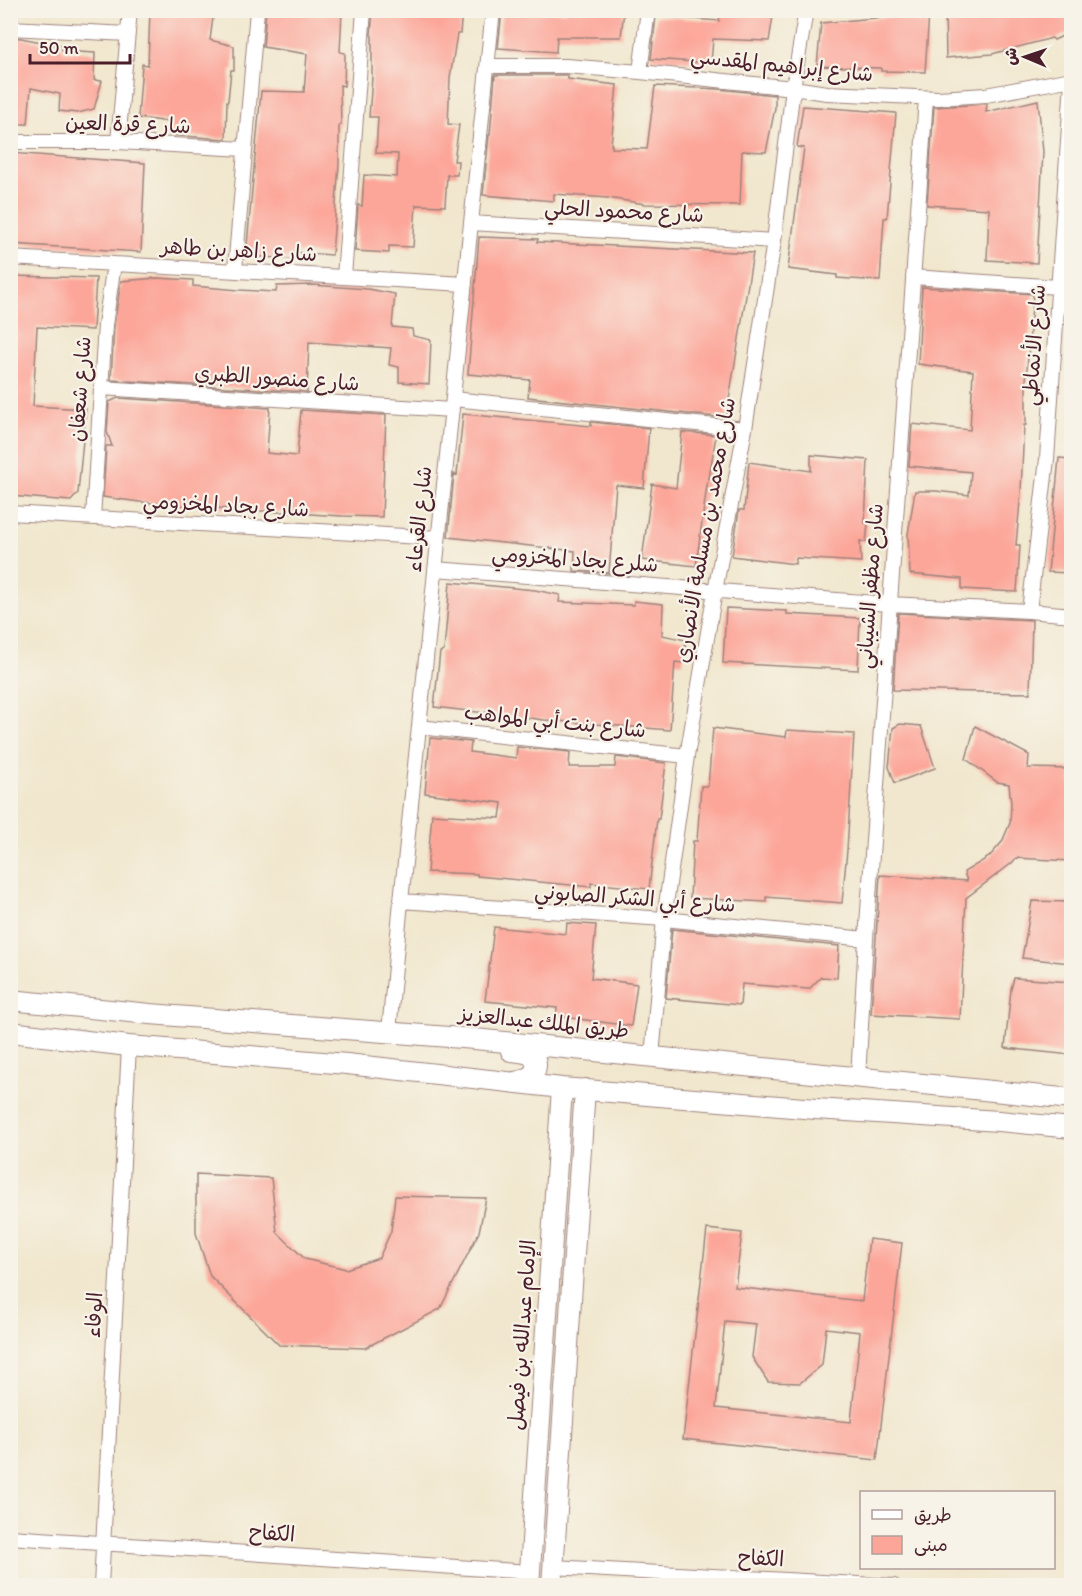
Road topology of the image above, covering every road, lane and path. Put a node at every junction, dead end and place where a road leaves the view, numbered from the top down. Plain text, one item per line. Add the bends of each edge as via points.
1 (130, 10) edge
2 (257, 10) edge
3 (364, 10) edge
4 (493, 10) edge
5 (648, 10) edge
6 (806, 10) edge
7 (10, 28) edge
8 (128, 34) junction
9 (487, 68) junction
10 (640, 72) junction
11 (1071, 80) edge
12 (793, 88) junction
13 (926, 98) junction
14 (10, 142) edge
15 (118, 142) junction
16 (245, 149) junction
17 (471, 223) junction
18 (774, 240) junction
19 (10, 258) edge
20 (114, 264) junction
21 (235, 270) junction
22 (344, 277) junction
23 (913, 277) junction
24 (465, 284) junction
25 (1058, 287) junction
26 (100, 388) junction
27 (452, 405) junction
28 (745, 429) junction
29 (10, 513) edge
30 (93, 518) junction
31 (438, 538) junction
32 (435, 569) junction
33 (715, 591) junction
34 (890, 604) junction
35 (1029, 611) junction
36 (1071, 615) edge
37 (419, 728) junction
38 (687, 756) junction
39 (401, 901) junction
40 (664, 919) junction
41 (866, 939) junction
42 (10, 1000) edge
43 (301, 1026) junction
44 (10, 1032) edge
45 (389, 1032) junction
46 (129, 1046) junction
47 (651, 1057) junction
48 (858, 1078) junction
49 (515, 1082) junction
50 (562, 1088) junction
51 (585, 1089) junction
52 (1071, 1099) edge
53 (1071, 1128) edge
54 (10, 1537) edge
55 (103, 1543) junction
56 (553, 1576) edge
57 (530, 1579) edge
58 (101, 1586) edge
59 (894, 1586) edge

1 - 8 street
2 - 16 street
3 - 22 street
4 - 9 street, شارع القرعاء
5 - 10 street
6 - 12 street, شارع محمد بن مسلمة الأنصاري
7 - 8 street
8 - 15 street
9 - 10 street, شارع إبراهيم المقدسي via 566,66
9 - 17 street, شارع القرعاء
10 - 12 street, شارع إبراهيم المقدسي
11 - 13 street, شارع إبراهيم المقدسي via 986,95
11 - 25 street, شارع الأنماطي
12 - 13 street, شارع إبراهيم المقدسي
12 - 18 street, شارع محمد بن مسلمة الأنصاري
13 - 23 street, شارع مظفر الشيباني
14 - 15 street, شارع قرة العين
15 - 16 street, شارع قرة العين
16 - 21 street
17 - 18 street, شارع محمود الحلي
17 - 24 street, شارع القرعاء
18 - 28 street, شارع محمد بن مسلمة الأنصاري
19 - 20 street, شارع زاهر بن طاهر
20 - 21 street, شارع زاهر بن طاهر
20 - 26 street, شارع شعفان
21 - 22 street, شارع زاهر بن طاهر
22 - 24 street, شارع زاهر بن طاهر
23 - 25 street
23 - 34 street, شارع مظفر الشيباني
24 - 27 street, شارع القرعاء
25 - 35 street, شارع الأنماطي via 1047,459
26 - 27 street, شارع منصور الطبري
26 - 30 street, شارع شعفان
27 - 28 street, شارع منصور الطبري
27 - 31 street, شارع القرعاء
28 - 33 street, شارع محمد بن مسلمة الأنصاري
29 - 30 street, شارع بجاد المخزومي
30 - 31 street, شارع بجاد المخزومي
31 - 32 street, شارع القرعاء
32 - 33 street, شلرع بجاد المخزومي
32 - 37 street, شارع القرعاء
33 - 34 street, شلرع بجاد المخزومي
33 - 38 street, شارع محمد بن مسلمة الأنصاري
34 - 35 street, شلرع بجاد المخزومي
34 - 41 street, شارع مظفر الشيباني
35 - 36 street, شلرع بجاد المخزومي
37 - 38 street, شارع بنت أبي المواهب
37 - 39 street, شارع القرعاء
38 - 40 street, شارع محمد بن مسلمة الأنصاري
39 - 40 street, شارع أبي الشكر الصابوني
39 - 45 street, شارع القرعاء
40 - 41 street, شارع أبي الشكر الصابوني
40 - 47 street, شارع محمد بن مسلمة الأنصاري
41 - 48 street, شارع مظفر الشيباني
42 - 43 main road, طريق الملك عبدالعزيز
43 - 45 main road, طريق الملك عبدالعزيز
43 - 49 main road via 360,1037 526,1052 537,1062 535,1070 529,1078
44 - 46 main road
45 - 47 main road, طريق الملك عبدالعزيز
46 - 49 main road
46 - 55 street, الوفاء
47 - 48 main road, طريق الملك عبدالعزيز
48 - 52 main road, طريق الملك عبدالعزيز
49 - 50 main road
50 - 51 main road
50 - 57 main road, الإمام عبدالله بن فيصل
51 - 53 main road
51 - 56 main road
54 - 55 street, الكفاح
55 - 57 street, الكفاح
55 - 58 street, الوفاء
56 - 59 street, الكفاح

